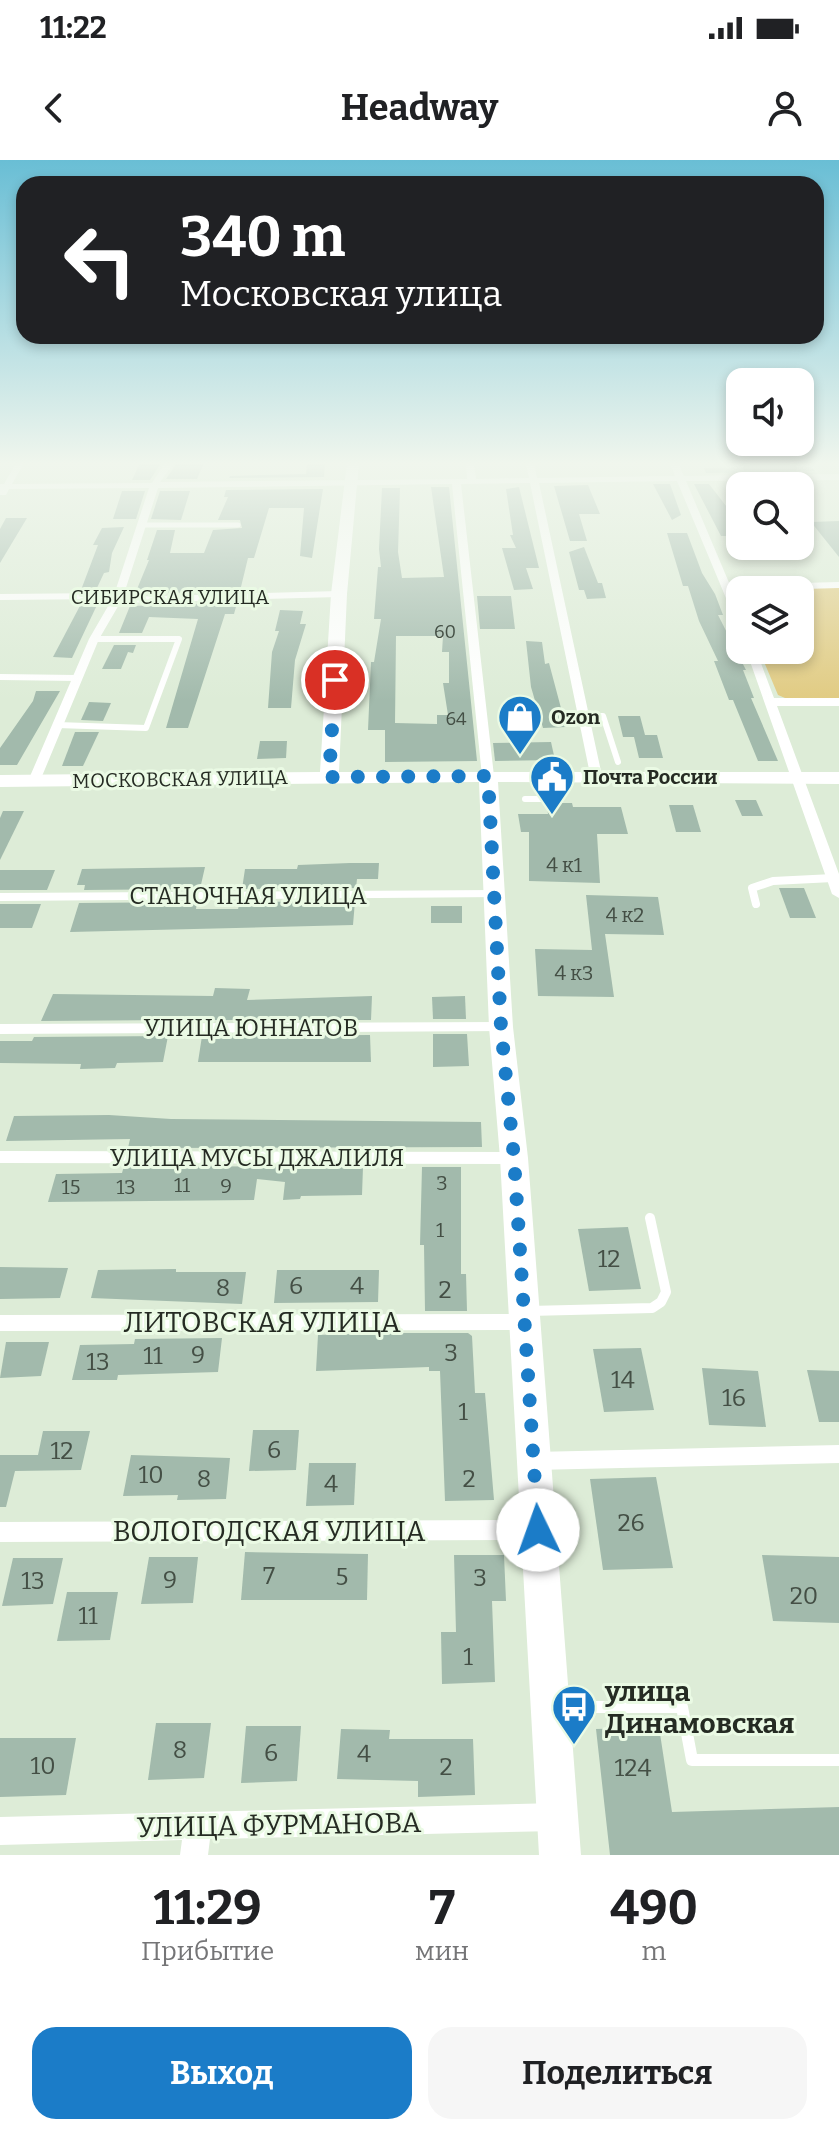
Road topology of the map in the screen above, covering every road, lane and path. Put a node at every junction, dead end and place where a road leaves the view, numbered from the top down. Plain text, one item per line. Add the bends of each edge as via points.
1 (136, 542) edge
2 (344, 542) edge
3 (463, 542) edge
4 (546, 542) edge
5 (708, 542) edge
6 (726, 584) edge
7 (839, 585) edge
8 (814, 586) edge
9 (339, 594) junction
10 (0, 597) edge
11 (117, 600) junction
12 (94, 639) junction
13 (756, 664) edge
14 (0, 677) edge
15 (77, 678) junction
16 (770, 702) junction
17 (839, 702) edge
18 (582, 716) junction
19 (57, 725) junction
20 (618, 762) dead end
21 (488, 776) junction
22 (553, 776) junction
23 (596, 776) junction
24 (329, 777) junction
25 (795, 777) junction
26 (839, 778) edge
27 (0, 781) edge
28 (34, 781) junction
29 (525, 799) dead end
30 (833, 878) junction
31 (496, 894) junction
32 (839, 894) edge
33 (0, 897) edge
34 (756, 904) dead end
35 (501, 1027) junction
36 (0, 1029) edge
37 (0, 1157) edge
38 (514, 1158) junction
39 (650, 1218) dead end
40 (524, 1317) junction
41 (0, 1323) edge
42 (839, 1454) edge
43 (534, 1461) junction
44 (538, 1530) junction
45 (0, 1532) edge
46 (550, 1707) junction
47 (839, 1760) edge
48 (557, 1817) junction
49 (0, 1831) edge
50 (196, 1841) edge
51 (560, 1855) edge

1 - 11 street
2 - 9 street
3 - 21 street
4 - 18 street
5 - 6 street
7 - 8 street
9 - 11 street, СИБИРСКАЯ УЛИЦА
9 - 24 street
10 - 11 street, СИБИРСКАЯ УЛИЦА
11 - 12 street
12 - 15 street
12 - 19 lane via 179,639 146,728
13 - 16 street
14 - 15 lane
15 - 19 street
16 - 17 street
16 - 25 street
18 - 20 lane via 603,716
18 - 23 street
19 - 28 street
21 - 22 street, МОСКОВСКАЯ УЛИЦА
21 - 24 street, МОСКОВСКАЯ УЛИЦА
21 - 31 street
22 - 23 street, МОСКОВСКАЯ УЛИЦА
22 - 29 lane via 553,799
23 - 25 street, МОСКОВСКАЯ УЛИЦА
24 - 28 street, МОСКОВСКАЯ УЛИЦА
25 - 26 street, МОСКОВСКАЯ УЛИЦА
25 - 30 street
27 - 28 street, МОСКОВСКАЯ УЛИЦА
30 - 32 street
30 - 34 lane via 773,881 752,888
31 - 33 street, СТАНОЧНАЯ УЛИЦА
31 - 35 street
35 - 36 street, УЛИЦА ЮННАТОВ
35 - 38 street
37 - 38 street, УЛИЦА МУСЫ ДЖАЛИЛЯ
38 - 40 street
39 - 40 lane via 666,1292 661,1302 652,1308
40 - 41 street, ЛИТОВСКАЯ УЛИЦА
40 - 43 street
42 - 43 street
43 - 44 street
44 - 45 street, ВОЛОГОДСКАЯ УЛИЦА
44 - 46 street
46 - 47 lane via 682,1707 692,1760
46 - 48 street
48 - 50 street, УЛИЦА ФУРМАНОВА
48 - 51 street
49 - 50 street, УЛИЦА ФУРМАНОВА

